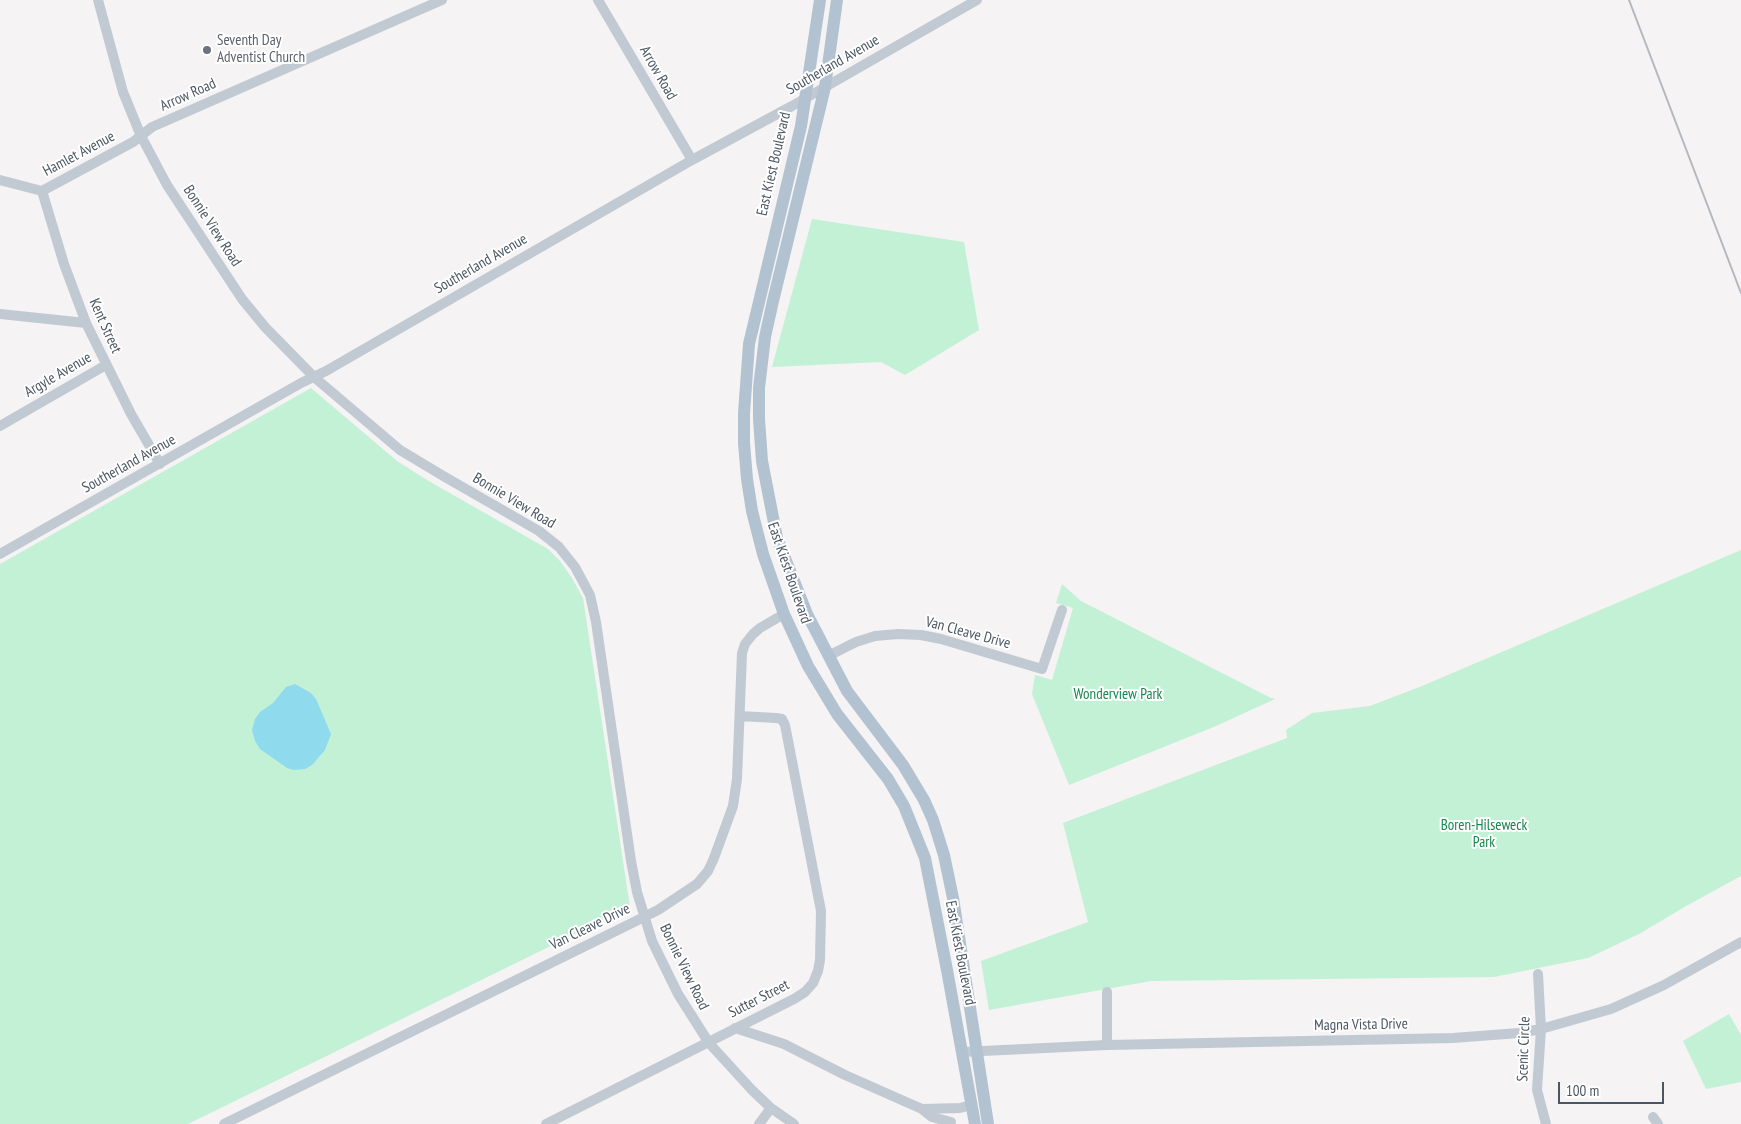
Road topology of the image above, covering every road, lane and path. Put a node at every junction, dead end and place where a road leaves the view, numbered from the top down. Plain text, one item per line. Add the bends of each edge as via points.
1 (98, 0) edge
2 (442, 0) edge
3 (598, 0) edge
4 (820, 0) edge
5 (837, 0) edge
6 (977, 0) edge
7 (818, 21) junction
8 (830, 80) junction
9 (800, 104) junction
10 (141, 136) junction
11 (692, 160) junction
12 (807, 161) junction
13 (0, 180) edge
14 (42, 191) junction
15 (0, 314) edge
16 (86, 323) junction
17 (106, 365) junction
18 (314, 377) junction
19 (745, 387) junction
20 (759, 388) junction
21 (0, 426) edge
22 (160, 464) junction
23 (0, 554) edge
24 (1062, 610) dead end
25 (784, 614) junction
26 (828, 656) junction
27 (740, 716) junction
28 (644, 917) junction
29 (1741, 942) edge
30 (1538, 974) dead end
31 (1107, 992) dead end
32 (734, 1028) junction
33 (1541, 1029) junction
34 (709, 1044) junction
35 (1107, 1045) junction
36 (976, 1051) junction
37 (962, 1052) junction
38 (971, 1106) junction
39 (771, 1108) junction
40 (922, 1110) junction
41 (951, 1122) dead end
42 (224, 1124) edge
43 (546, 1124) edge
44 (759, 1124) edge
45 (794, 1124) edge
46 (975, 1124) edge
47 (988, 1124) edge
48 (1546, 1124) edge

1 - 10 street, Bonnie View Road via 119,81
2 - 10 street, Arrow Road via 152,127
3 - 11 street, Arrow Road
4 - 7 main road, East Kiest Boulevard
5 - 8 main road, East Kiest Boulevard
6 - 8 street, Southerland Avenue
7 - 8 main road via 823,33 818,62
7 - 9 main road, East Kiest Boulevard
8 - 9 street, Southerland Avenue
8 - 12 main road, East Kiest Boulevard
9 - 11 street, Southerland Avenue
9 - 12 main road via 812,114 805,144
9 - 19 main road, East Kiest Boulevard via 749,344
10 - 14 street, Hamlet Avenue
10 - 18 street, Bonnie View Road via 167,185 242,299
11 - 18 street, Southerland Avenue
12 - 20 main road, East Kiest Boulevard via 772,301
13 - 14 street, Hamlet Avenue
14 - 16 street, Kent Street
15 - 16 street
16 - 17 street, Kent Street
17 - 21 street, Argyle Avenue
17 - 22 street, Kent Street
18 - 22 street, Southerland Avenue
18 - 28 street, Bonnie View Road via 400,450 539,531 559,548 580,574 590,595 596,622 631,860
19 - 20 main road
19 - 25 main road, East Kiest Boulevard via 744,443 752,512
20 - 26 main road, East Kiest Boulevard via 762,461 777,538 807,614
22 - 23 street, Southerland Avenue
24 - 26 street, Van Cleave Drive via 1042,669 922,635 876,636
25 - 27 street, Van Cleave Drive via 760,628 745,644
25 - 37 main road, East Kiest Boulevard via 808,666 837,714 888,779 914,829 926,867
26 - 36 main road, East Kiest Boulevard via 846,691 903,765 933,820 952,894
27 - 28 street, Van Cleave Drive via 734,806 708,872 697,884
27 - 32 street, Sutter Street via 783,721 822,924 819,965 813,983 794,999
28 - 34 street, Bonnie View Road via 678,994
28 - 42 street, Van Cleave Drive
29 - 33 street, Magna Vista Drive via 1639,997 1587,1017
30 - 33 street, Scenic Circle
31 - 35 street
32 - 34 street, Sutter Street
32 - 40 street via 784,1044
33 - 35 street, Magna Vista Drive via 1453,1038
33 - 48 street, Scenic Circle via 1538,1090
34 - 39 street, Bonnie View Road
34 - 43 street, Sutter Street
35 - 36 street, Magna Vista Drive
36 - 37 street, Magna Vista Drive
36 - 47 main road, East Kiest Boulevard
37 - 38 main road, East Kiest Boulevard
38 - 40 street
38 - 46 main road, East Kiest Boulevard
39 - 44 street
39 - 45 street, Bonnie View Road
40 - 41 street via 932,1117

